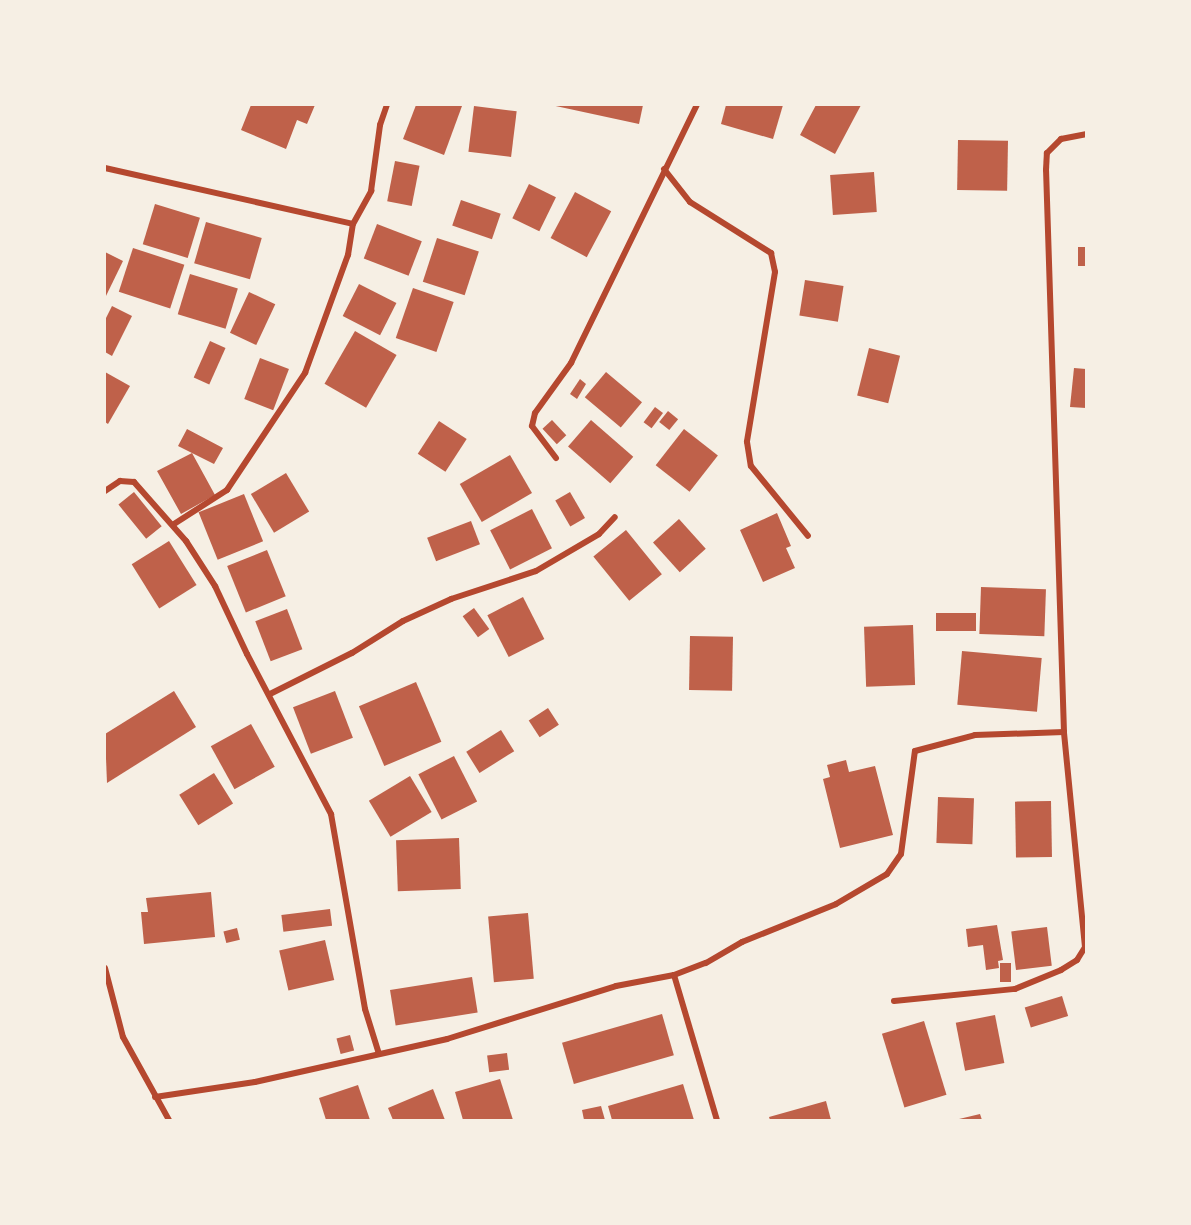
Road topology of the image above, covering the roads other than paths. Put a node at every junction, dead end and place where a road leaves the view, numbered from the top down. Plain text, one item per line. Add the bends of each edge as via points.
1 (387, 105) edge
2 (697, 105) edge
3 (1086, 134) edge
4 (105, 168) edge
5 (664, 169) junction
6 (353, 225) junction
7 (556, 458) dead end
8 (105, 491) edge
9 (615, 517) dead end
10 (174, 524) junction
11 (808, 536) dead end
12 (270, 694) junction
13 (1064, 732) junction
14 (105, 968) edge
15 (674, 975) junction
16 (894, 1001) dead end
17 (379, 1054) junction
18 (155, 1097) junction
19 (169, 1120) edge
20 (717, 1120) edge

1 - 6 street via 371,191
2 - 5 street
3 - 13 street via 1061,139 1047,153 1046,170
4 - 6 street
5 - 7 street via 571,363 535,413 532,426
5 - 11 street via 690,202 771,253 775,272 747,442 751,466
6 - 10 street via 348,255 305,373 226,490
8 - 10 street via 120,481 134,482
9 - 12 street via 599,534 536,572 451,599 403,621 352,653
10 - 12 street via 216,586
12 - 17 street via 331,814 364,1009
13 - 15 street via 975,735 915,751 901,854 887,874 836,904
13 - 16 street via 1084,921 1085,947 1077,960 1015,989
14 - 18 street via 123,1037
15 - 17 street via 616,986 447,1040
15 - 20 street
17 - 18 street via 255,1082
18 - 19 street

